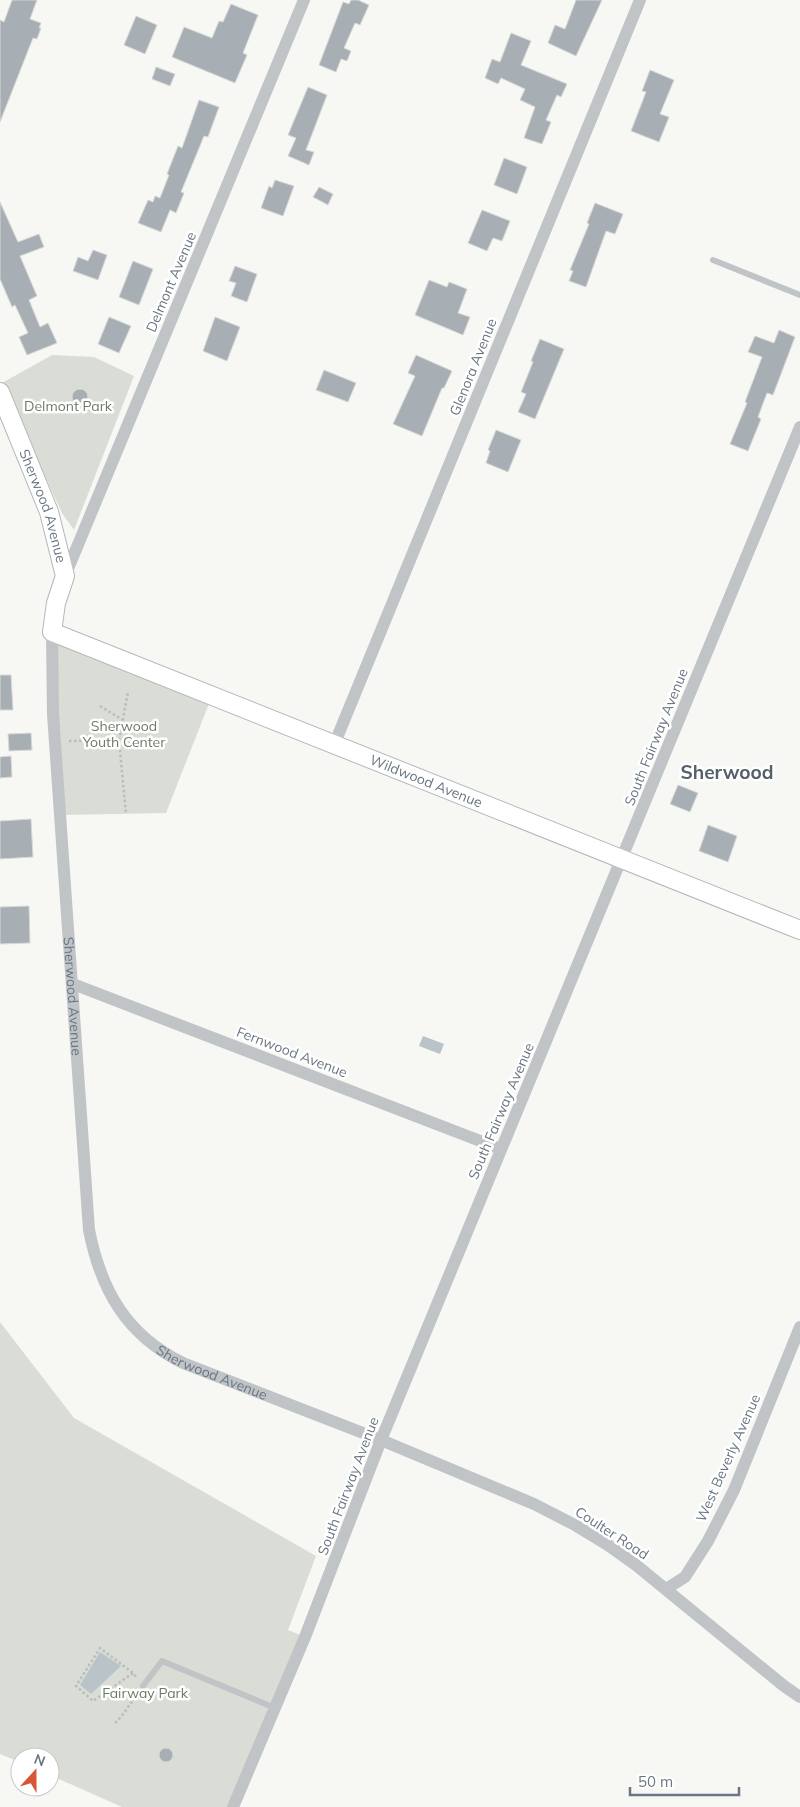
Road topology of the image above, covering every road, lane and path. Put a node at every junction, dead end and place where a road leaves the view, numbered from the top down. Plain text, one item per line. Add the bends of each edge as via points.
1 (304, 0) edge
2 (640, 0) edge
3 (713, 260) dead end
4 (800, 295) edge
5 (0, 392) edge
6 (800, 427) edge
7 (65, 576) junction
8 (52, 632) junction
9 (128, 692) dead end
10 (100, 706) dead end
11 (123, 719) junction
12 (144, 733) dead end
13 (119, 740) junction
14 (55, 742) junction
15 (334, 745) junction
16 (126, 814) dead end
17 (622, 859) junction
18 (800, 930) edge
19 (73, 984) junction
20 (501, 1149) junction
21 (800, 1328) edge
22 (381, 1440) junction
23 (666, 1589) junction
24 (133, 1673) junction
25 (143, 1686) junction
26 (800, 1697) edge
27 (275, 1708) junction
28 (115, 1723) dead end
29 (233, 1807) edge

1 - 7 street, Delmont Avenue
2 - 15 street, Glenora Avenue
3 - 4 lane
5 - 7 street, Sherwood Avenue via 49,512
6 - 17 street, South Fairway Avenue
7 - 8 street, Sherwood Avenue via 56,603
8 - 14 street, Sherwood Avenue
8 - 15 street, Wildwood Avenue
9 - 11 path
10 - 11 path
11 - 12 path
11 - 13 path
13 - 14 path
13 - 16 path
14 - 19 street, Sherwood Avenue
15 - 17 street, Wildwood Avenue
17 - 18 street, Wildwood Avenue
17 - 20 street, South Fairway Avenue
19 - 20 street, Fernwood Avenue
19 - 22 street, Sherwood Avenue via 89,1230 102,1278 122,1314 152,1345 176,1360
20 - 22 street, South Fairway Avenue
21 - 23 street, West Beverly Avenue via 734,1490 712,1533 685,1577
22 - 23 street, Coulter Road via 534,1504 575,1525 608,1545
22 - 27 street, South Fairway Avenue
23 - 26 street, Coulter Road
24 - 24 path via 100,1648 76,1686 93,1701
24 - 25 path
25 - 27 lane via 162,1662
25 - 28 path
27 - 29 street, South Fairway Avenue

